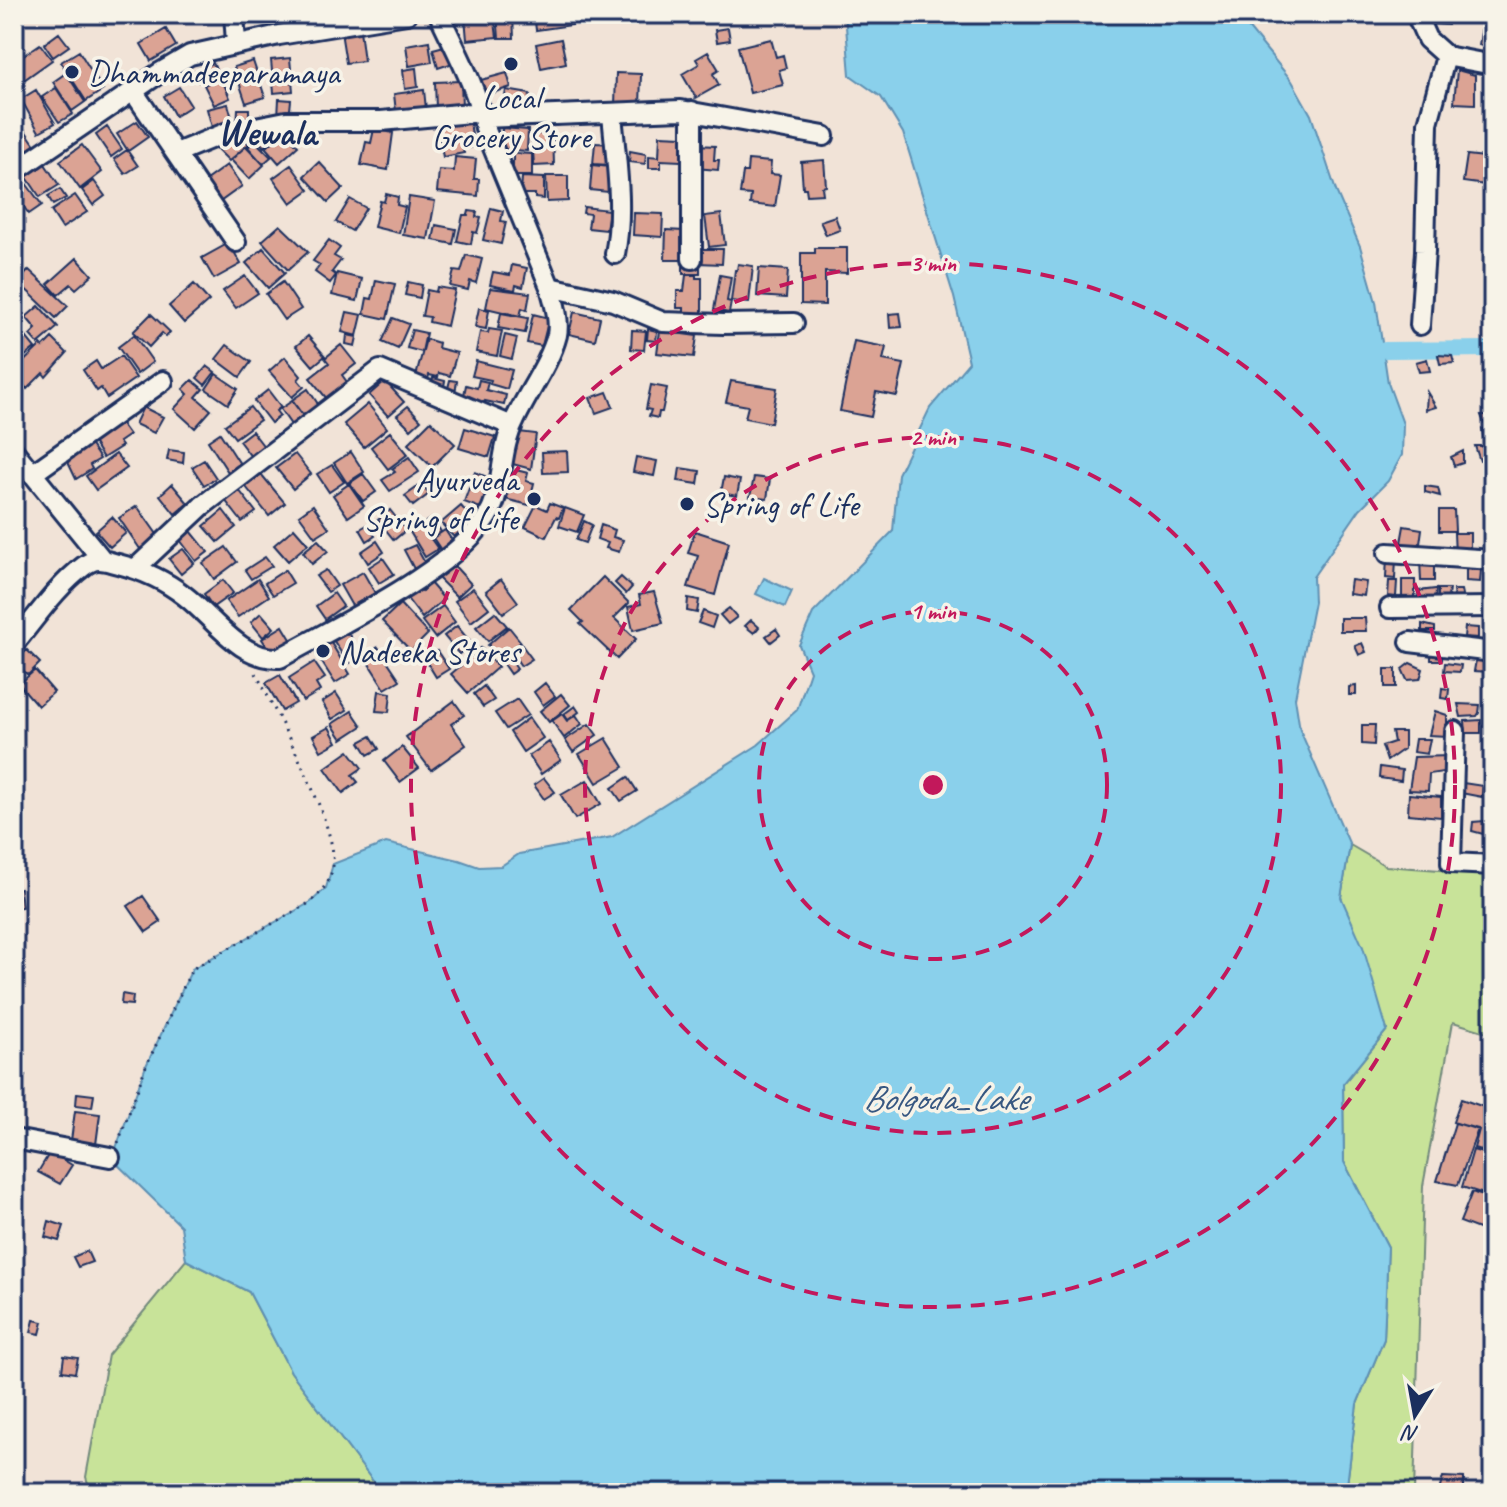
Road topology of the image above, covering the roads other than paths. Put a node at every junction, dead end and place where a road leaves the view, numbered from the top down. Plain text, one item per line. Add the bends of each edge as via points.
1 (234, 14) edge
2 (407, 14) edge
3 (439, 14) edge
4 (1416, 14) edge
5 (236, 43) junction
6 (1446, 56) junction
7 (1493, 65) edge
8 (133, 91) junction
9 (692, 111) junction
10 (612, 114) junction
11 (482, 115) junction
12 (824, 136) dead end
13 (176, 153) junction
14 (14, 172) edge
15 (236, 242) dead end
16 (615, 254) dead end
17 (692, 259) dead end
18 (550, 287) junction
19 (794, 323) dead end
20 (1420, 325) dead end
21 (163, 381) dead end
22 (512, 426) junction
23 (14, 451) edge
24 (32, 474) junction
25 (1388, 553) dead end
26 (101, 558) junction
27 (1493, 560) edge
28 (136, 568) junction
29 (1493, 607) edge
30 (1390, 608) dead end
31 (1410, 642) dead end
32 (14, 644) edge
33 (1493, 652) edge
34 (1455, 731) dead end
35 (1493, 865) edge
36 (14, 1139) edge
37 (110, 1157) road end

1 - 5 street
2 - 5 street
3 - 11 street
4 - 6 street via 1427,39
5 - 8 street via 190,55
6 - 7 street
6 - 20 street via 1428,123
8 - 13 street
8 - 14 street
9 - 10 street
9 - 12 street
9 - 17 street
10 - 11 street
10 - 16 street via 618,201
11 - 13 street via 286,121 225,133
11 - 18 street
13 - 15 street
18 - 19 street via 613,301 663,322
18 - 22 street via 557,333
21 - 24 street
22 - 28 street via 380,370 202,506
22 - 28 street via 498,492 480,529 457,552 392,596 280,658 249,652 184,595
23 - 24 street
24 - 26 street
25 - 27 street
26 - 28 street
26 - 32 street via 77,573
29 - 30 street
31 - 33 street
34 - 35 street via 1451,863
36 - 37 street

